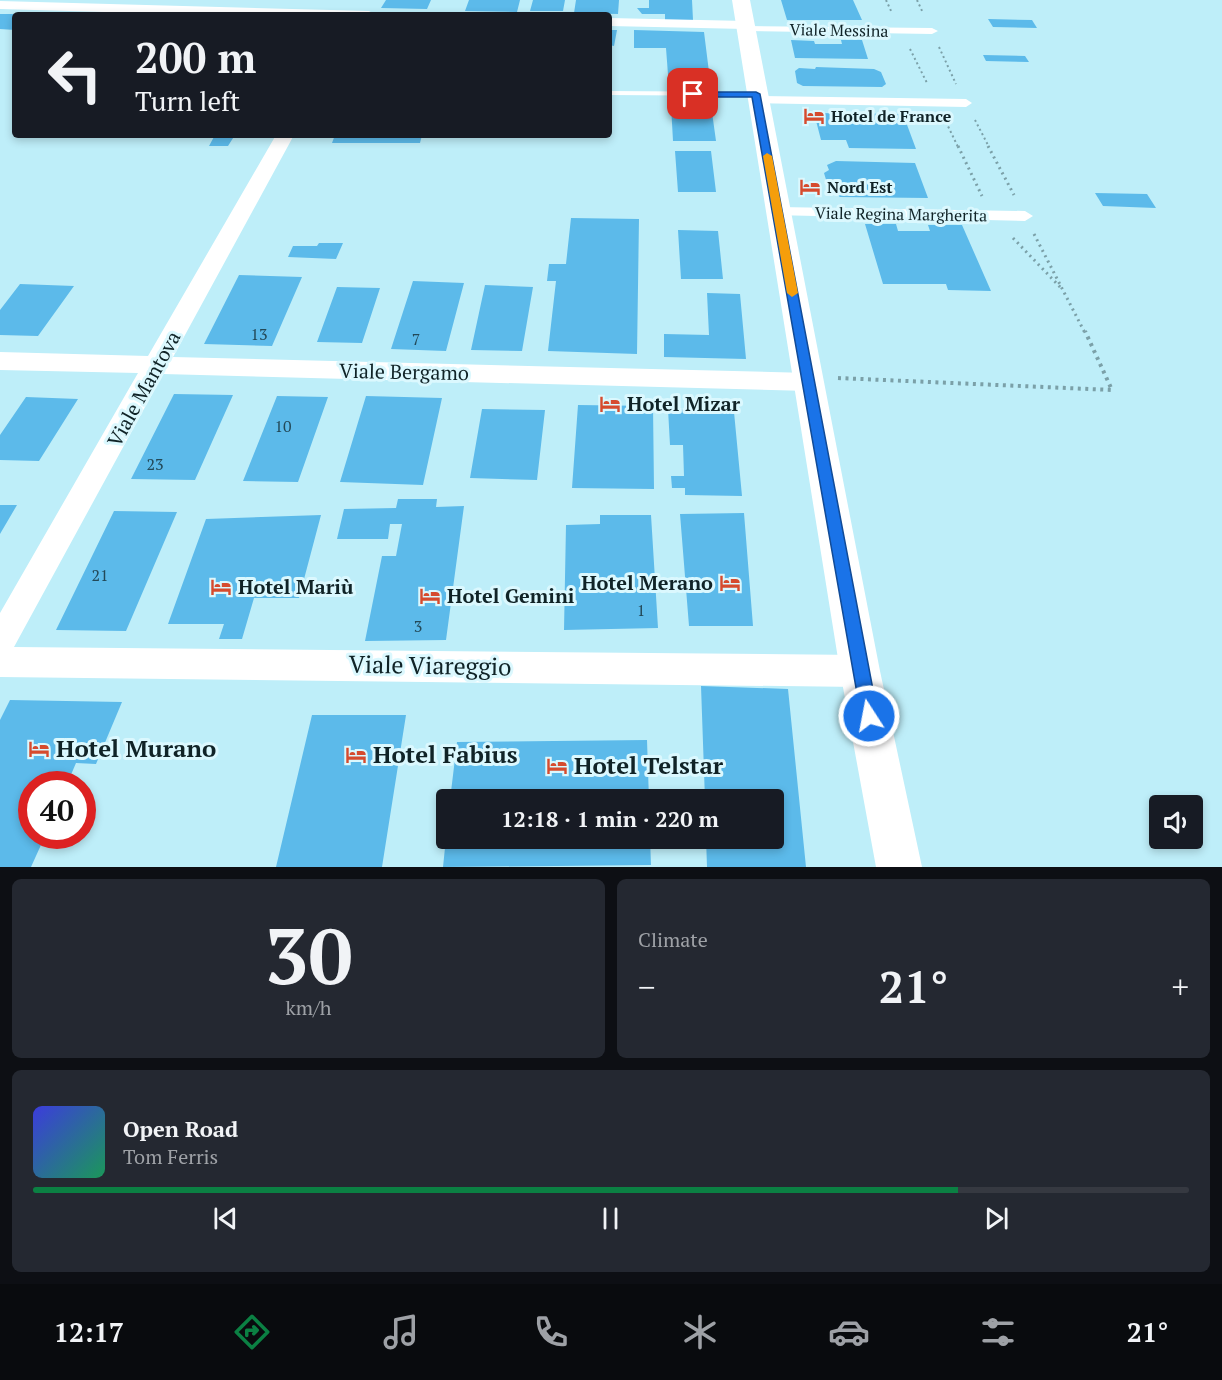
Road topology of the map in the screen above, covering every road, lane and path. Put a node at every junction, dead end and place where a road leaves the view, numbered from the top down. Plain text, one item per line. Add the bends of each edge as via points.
1 (886, 0) edge
2 (0, 5) edge
3 (245, 12) edge
4 (745, 18) edge
5 (612, 21) edge
6 (902, 31) junction
7 (932, 31) dead end
8 (612, 93) edge
9 (756, 97) junction
10 (936, 102) junction
11 (966, 103) dead end
12 (283, 138) edge
13 (778, 212) junction
14 (992, 215) junction
15 (1025, 216) joint
16 (1065, 293) junction
17 (0, 361) edge
18 (157, 366) junction
19 (808, 380) junction
20 (0, 642) edge
21 (0, 662) edge
22 (860, 671) junction
23 (899, 867) edge

1 - 6 path
2 - 3 street
4 - 5 street, Viale Messina
4 - 6 street, Viale Messina
4 - 9 street
6 - 7 street, Viale Messina
6 - 10 path
8 - 9 lane
9 - 10 street
9 - 13 street
10 - 11 street
10 - 14 path
12 - 18 street, Viale Mantova
13 - 14 street, Viale Regina Margherita
13 - 19 street
14 - 15 street, Viale Regina Margherita
14 - 16 path
15 - 16 path
16 - 19 path via 1112,390
17 - 18 street, Viale Bergamo
18 - 19 street, Viale Bergamo
18 - 20 street, Viale Mantova
19 - 22 street
21 - 22 street, Viale Viareggio
22 - 23 street

